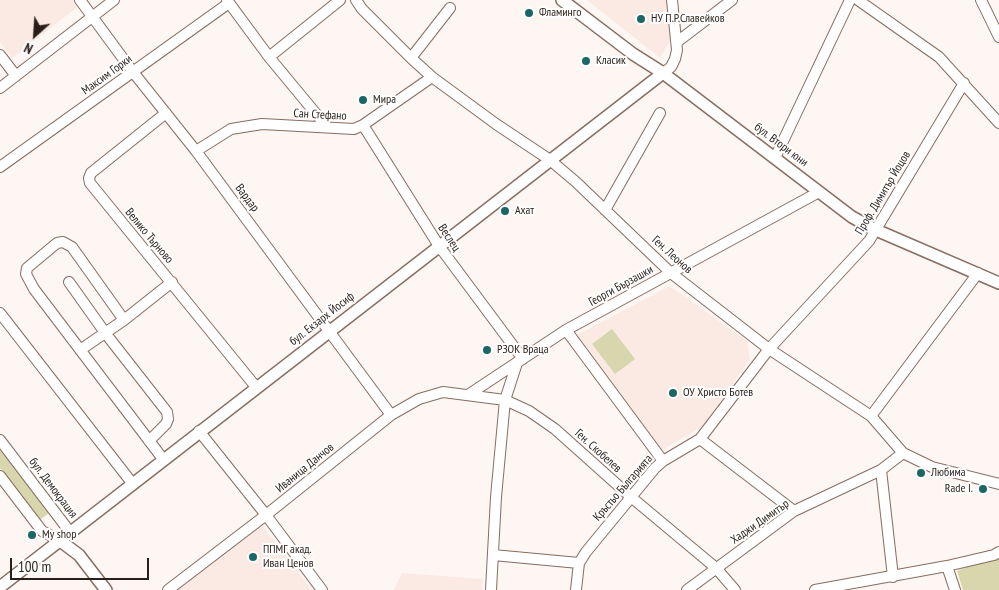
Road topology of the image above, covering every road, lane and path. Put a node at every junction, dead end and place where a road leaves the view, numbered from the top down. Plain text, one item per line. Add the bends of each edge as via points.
1 (80, 0) edge
2 (114, 0) edge
3 (340, 0) edge
4 (356, 0) edge
5 (562, 0) edge
6 (672, 0) edge
7 (732, 0) edge
8 (850, 0) edge
9 (858, 0) edge
10 (981, 0) edge
11 (228, 2) edge
12 (450, 8) dead end
13 (92, 16) junction
14 (999, 37) edge
15 (677, 42) junction
16 (0, 55) edge
17 (268, 57) junction
18 (412, 58) junction
19 (133, 72) junction
20 (662, 73) junction
21 (16, 76) junction
22 (432, 77) junction
23 (964, 84) junction
24 (0, 88) edge
25 (166, 113) junction
26 (660, 113) dead end
27 (990, 114) junction
28 (999, 123) edge
29 (363, 125) junction
30 (328, 127) junction
31 (999, 131) edge
32 (196, 152) junction
33 (775, 158) junction
34 (550, 160) junction
35 (0, 167) edge
36 (819, 192) junction
37 (605, 210) junction
38 (876, 230) junction
39 (439, 246) junction
40 (671, 272) junction
41 (978, 273) junction
42 (69, 282) dead end
43 (172, 282) junction
44 (999, 282) edge
45 (0, 313) edge
46 (124, 320) junction
47 (330, 330) junction
48 (566, 330) junction
49 (106, 334) junction
50 (769, 349) junction
51 (80, 350) junction
52 (520, 361) junction
53 (256, 387) junction
54 (468, 395) junction
55 (504, 400) junction
56 (391, 414) junction
57 (871, 416) junction
58 (200, 431) junction
59 (0, 440) edge
60 (700, 440) junction
61 (149, 441) junction
62 (904, 453) junction
63 (163, 459) junction
64 (663, 461) junction
65 (881, 470) junction
66 (0, 476) edge
67 (132, 483) junction
68 (999, 484) edge
69 (631, 497) junction
70 (794, 511) junction
71 (266, 515) junction
72 (70, 532) junction
73 (59, 540) junction
74 (999, 552) edge
75 (79, 555) junction
76 (493, 555) junction
77 (579, 563) junction
78 (947, 566) junction
79 (716, 568) junction
80 (893, 577) junction
81 (0, 587) edge
82 (823, 589) edge
83 (106, 590) edge
84 (168, 590) edge
85 (322, 590) edge
86 (491, 590) edge
87 (576, 590) edge
88 (687, 590) edge
89 (735, 590) edge
90 (955, 590) edge

1 - 13 street, Вардар
2 - 13 street
3 - 17 street
4 - 18 street, Ген. Леонов
5 - 20 street, бул. Втори юни
6 - 15 street
7 - 15 street
8 - 33 street
9 - 23 street via 939,57
10 - 14 street
11 - 17 street
11 - 19 street, Максим Горки
12 - 18 street
13 - 19 street, Вардар
13 - 21 street
15 - 20 street via 672,67
16 - 21 street
17 - 30 street
18 - 22 street, Ген. Леонов
19 - 25 street, Вардар
19 - 35 street, Максим Горки
20 - 33 street, бул. Втори юни
20 - 34 street, бул. Екзарх Йосиф
21 - 24 street
22 - 29 street, Сан Стефано
22 - 34 street, Ген. Леонов
23 - 27 street
23 - 38 street, Проф. Димитър Йоцов
25 - 32 street, Вардар
25 - 43 street, Велико Търново via 91,173 89,178 90,184
26 - 37 street
27 - 28 street
27 - 31 street
29 - 30 street, Сан Стефано via 354,129
29 - 39 street, Веслец
30 - 32 street, Сан Стефано via 262,124 232,129
32 - 47 street, Вардар
33 - 36 street, бул. Втори юни
34 - 37 street, Ген. Леонов
34 - 39 street, бул. Екзарх Йосиф
36 - 38 street, бул. Втори юни
36 - 40 street, Георги Бързашки
37 - 40 street, Ген. Леонов
38 - 41 street, бул. Втори юни
38 - 50 street, Проф. Димитър Йоцов via 860,252
39 - 47 street, бул. Екзарх Йосиф
39 - 52 street, Веслец
40 - 48 street, Георги Бързашки
40 - 50 street, Ген. Леонов
41 - 44 street, бул. Втори юни
41 - 57 street
42 - 49 street
43 - 46 street
43 - 53 street, Велико Търново
45 - 67 street
46 - 49 street
46 - 51 street via 72,247 63,242 57,243 27,268 26,274
47 - 53 street, бул. Екзарх Йосиф
47 - 56 street, Вардар
48 - 52 street, Георги Бързашки
48 - 64 street
49 - 51 street
49 - 61 street via 167,412 166,424
50 - 57 street, Ген. Леонов
50 - 60 street, Кръстьо Българията
51 - 61 street
52 - 54 street, Георги Бързашки
52 - 55 street
53 - 58 street, бул. Екзарх Йосиф
54 - 55 street, Ген. Скобелев
54 - 56 street, Иваница Данчов via 443,392 420,399
55 - 69 street, Ген. Скобелев via 529,411 555,429
55 - 76 street
56 - 71 street, Иваница Данчов
57 - 62 street, Ген. Леонов
58 - 63 street, бул. Екзарх Йосиф
58 - 71 street
59 - 72 street, бул. Демокрация
60 - 64 street, Кръстьо Българията
60 - 70 street
61 - 63 street
62 - 65 street, Хаджи Димитър
62 - 68 street, Ген. Леонов via 932,468
63 - 67 street, бул. Екзарх Йосиф
64 - 69 street, Кръстьо Българията
65 - 70 street, Хаджи Димитър
65 - 80 street
66 - 73 street, бул. Демокрация via 42,531
67 - 72 street, бул. Екзарх Йосиф
69 - 77 street, Кръстьо Българията
69 - 79 street, Ген. Скобелев
70 - 79 street, Хаджи Димитър
71 - 84 street, Иваница Данчов
71 - 85 street
72 - 73 street, бул. Екзарх Йосиф
72 - 75 street, бул. Демокрация
73 - 75 street, бул. Демокрация
73 - 81 street, бул. Екзарх Йосиф
74 - 78 street
75 - 83 street, бул. Демокрация
76 - 77 street
76 - 86 street
77 - 87 street, Кръстьо Българията
78 - 80 street
78 - 90 street
79 - 88 street, Хаджи Димитър
79 - 89 street, Ген. Скобелев
80 - 82 street

